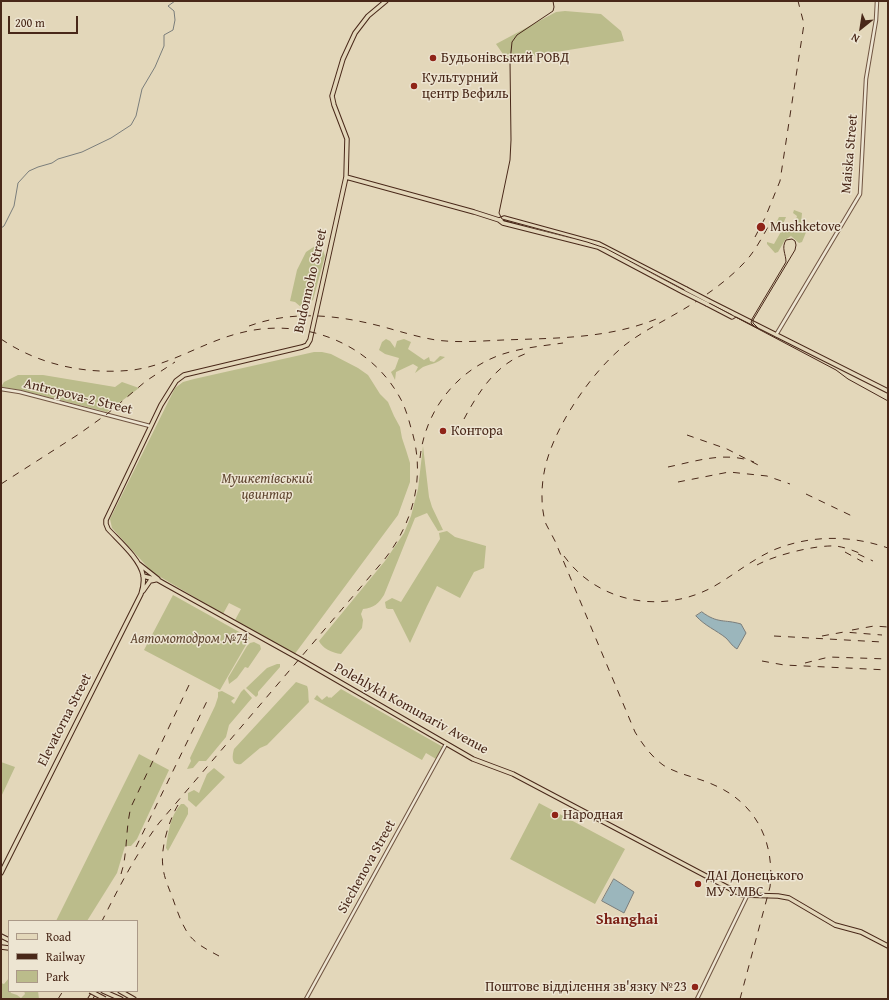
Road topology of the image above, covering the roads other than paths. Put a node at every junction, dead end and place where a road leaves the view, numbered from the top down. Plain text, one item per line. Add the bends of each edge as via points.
1 (386, 1) edge
2 (877, 1) edge
3 (346, 177) junction
4 (776, 335) junction
5 (1, 389) edge
6 (888, 390) edge
7 (150, 426) junction
8 (136, 560) junction
9 (143, 576) junction
10 (160, 581) junction
11 (141, 594) junction
12 (446, 744) junction
13 (1, 873) edge
14 (747, 896) junction
15 (888, 946) edge
16 (93, 992) edge
17 (106, 992) edge
18 (122, 992) edge
19 (90, 999) edge
20 (96, 999) edge
21 (105, 999) edge
22 (121, 999) edge
23 (134, 999) edge
24 (306, 999) edge
25 (697, 999) edge

1 - 3 main road, Budonnoho Street via 368,16 355,33 333,91 334,105 346,139
2 - 4 street, Maiska Street via 866,79 860,194
3 - 4 main road, bridge via 598,248
3 - 7 main road, Budonnoho Street via 308,343 302,347 181,377
4 - 6 main road
5 - 7 street, Antropova-2 Street
7 - 8 main road, Budonnoho Street via 106,520 108,529
8 - 9 main road, Budonnoho Street
8 - 10 main road
9 - 10 main road, Polehlykh Komunariv Avenue
9 - 11 main road, Elevatorna Street
10 - 11 main road via 150,582
10 - 12 main road, Polehlykh Komunariv Avenue
11 - 13 main road, Elevatorna Street
12 - 14 main road, Polehlykh Komunariv Avenue via 482,763 513,774
12 - 24 street, Siechenova Street
14 - 15 main road, Polehlykh Komunariv Avenue via 789,898 828,922 861,932
14 - 25 street
16 - 19 main road
16 - 20 main road
16 - 21 main road, bridge
17 - 22 main road
18 - 23 main road

